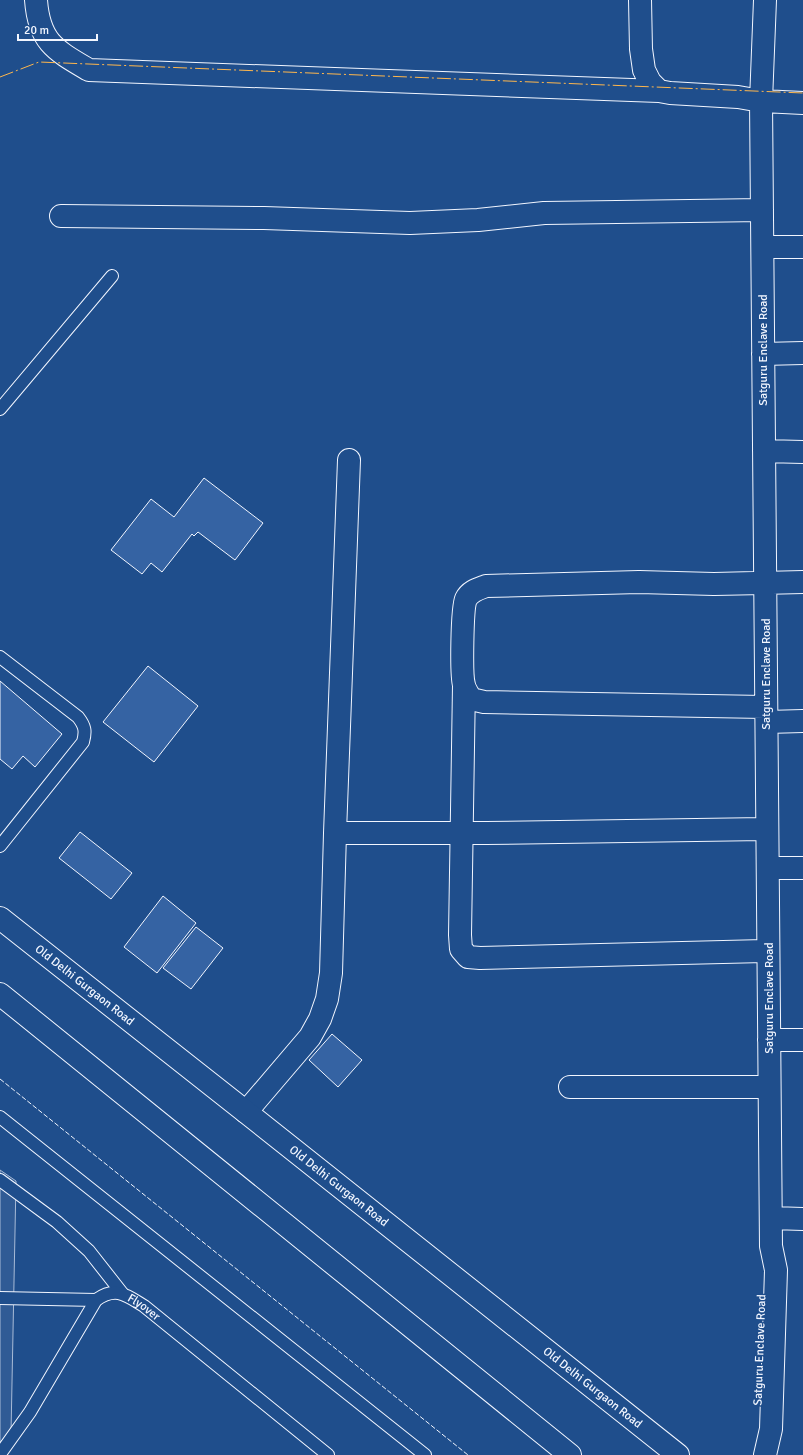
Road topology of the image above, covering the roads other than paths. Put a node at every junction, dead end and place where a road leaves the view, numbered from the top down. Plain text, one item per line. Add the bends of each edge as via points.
1 (36, 0) edge
2 (640, 0) edge
3 (765, 0) edge
4 (659, 91) junction
5 (761, 102) junction
6 (803, 103) edge
7 (762, 210) junction
8 (61, 216) dead end
9 (763, 247) junction
10 (803, 247) edge
11 (112, 276) dead end
12 (803, 353) edge
13 (763, 354) junction
14 (0, 409) edge
15 (764, 451) junction
16 (803, 452) edge
17 (349, 460) dead end
18 (766, 582) junction
19 (803, 582) edge
20 (0, 657) edge
21 (464, 685) junction
22 (766, 714) junction
23 (803, 721) edge
24 (767, 829) junction
25 (334, 833) junction
26 (463, 833) junction
27 (0, 846) edge
28 (768, 868) junction
29 (803, 868) edge
30 (0, 918) edge
31 (768, 952) junction
32 (0, 994) edge
33 (769, 1040) junction
34 (803, 1040) edge
35 (570, 1087) dead end
36 (769, 1087) junction
37 (246, 1112) junction
38 (0, 1117) edge
39 (0, 1180) edge
40 (772, 1218) junction
41 (803, 1219) edge
42 (771, 1246) junction
43 (122, 1293) junction
44 (0, 1298) edge
45 (96, 1300) junction
46 (0, 1454) edge
47 (328, 1455) edge
48 (424, 1455) edge
49 (570, 1455) edge
50 (678, 1455) edge
51 (751, 1455) edge
52 (765, 1455) edge

1 - 4 street via 45,38 62,54 89,70
2 - 4 street via 644,70 650,82
3 - 5 street, Satguru Enclave Road
4 - 5 street via 738,97
5 - 6 street
5 - 7 street, Satguru Enclave Road
7 - 8 street via 544,213 478,220 410,223 264,218
7 - 9 street, Satguru Enclave Road
9 - 10 street
9 - 13 street, Satguru Enclave Road
11 - 14 lane
12 - 13 street
13 - 15 street, Satguru Enclave Road
15 - 16 street
15 - 18 street, Satguru Enclave Road
17 - 25 street
18 - 19 street
18 - 21 street via 486,586 473,590 466,599 464,612
18 - 22 street, Satguru Enclave Road
20 - 27 lane via 78,717 85,732 83,742
21 - 22 street via 471,699 484,702
21 - 26 street
22 - 23 street
22 - 24 street, Satguru Enclave Road
24 - 26 street
24 - 28 street, Satguru Enclave Road
25 - 26 street
25 - 37 street via 331,973 327,999 310,1037
26 - 31 street via 461,949 468,957
28 - 29 street
28 - 31 street, Satguru Enclave Road
30 - 37 street, Old Delhi Gurgaon Road
31 - 33 street, Satguru Enclave Road
32 - 49 street
33 - 34 street
33 - 36 street, Satguru Enclave Road
35 - 36 street
36 - 40 street, Satguru Enclave Road
37 - 50 street, Old Delhi Gurgaon Road
38 - 48 lane
39 - 43 lane via 89,1250
40 - 41 street
40 - 42 street, Satguru Enclave Road
42 - 51 street, Satguru Enclave Road via 763,1267 756,1429
42 - 52 street, Satguru Enclave Road via 776,1270 771,1429
43 - 45 lane, Flyover via 105,1294
43 - 47 lane, Flyover via 144,1306
44 - 45 lane
45 - 46 lane via 30,1412

